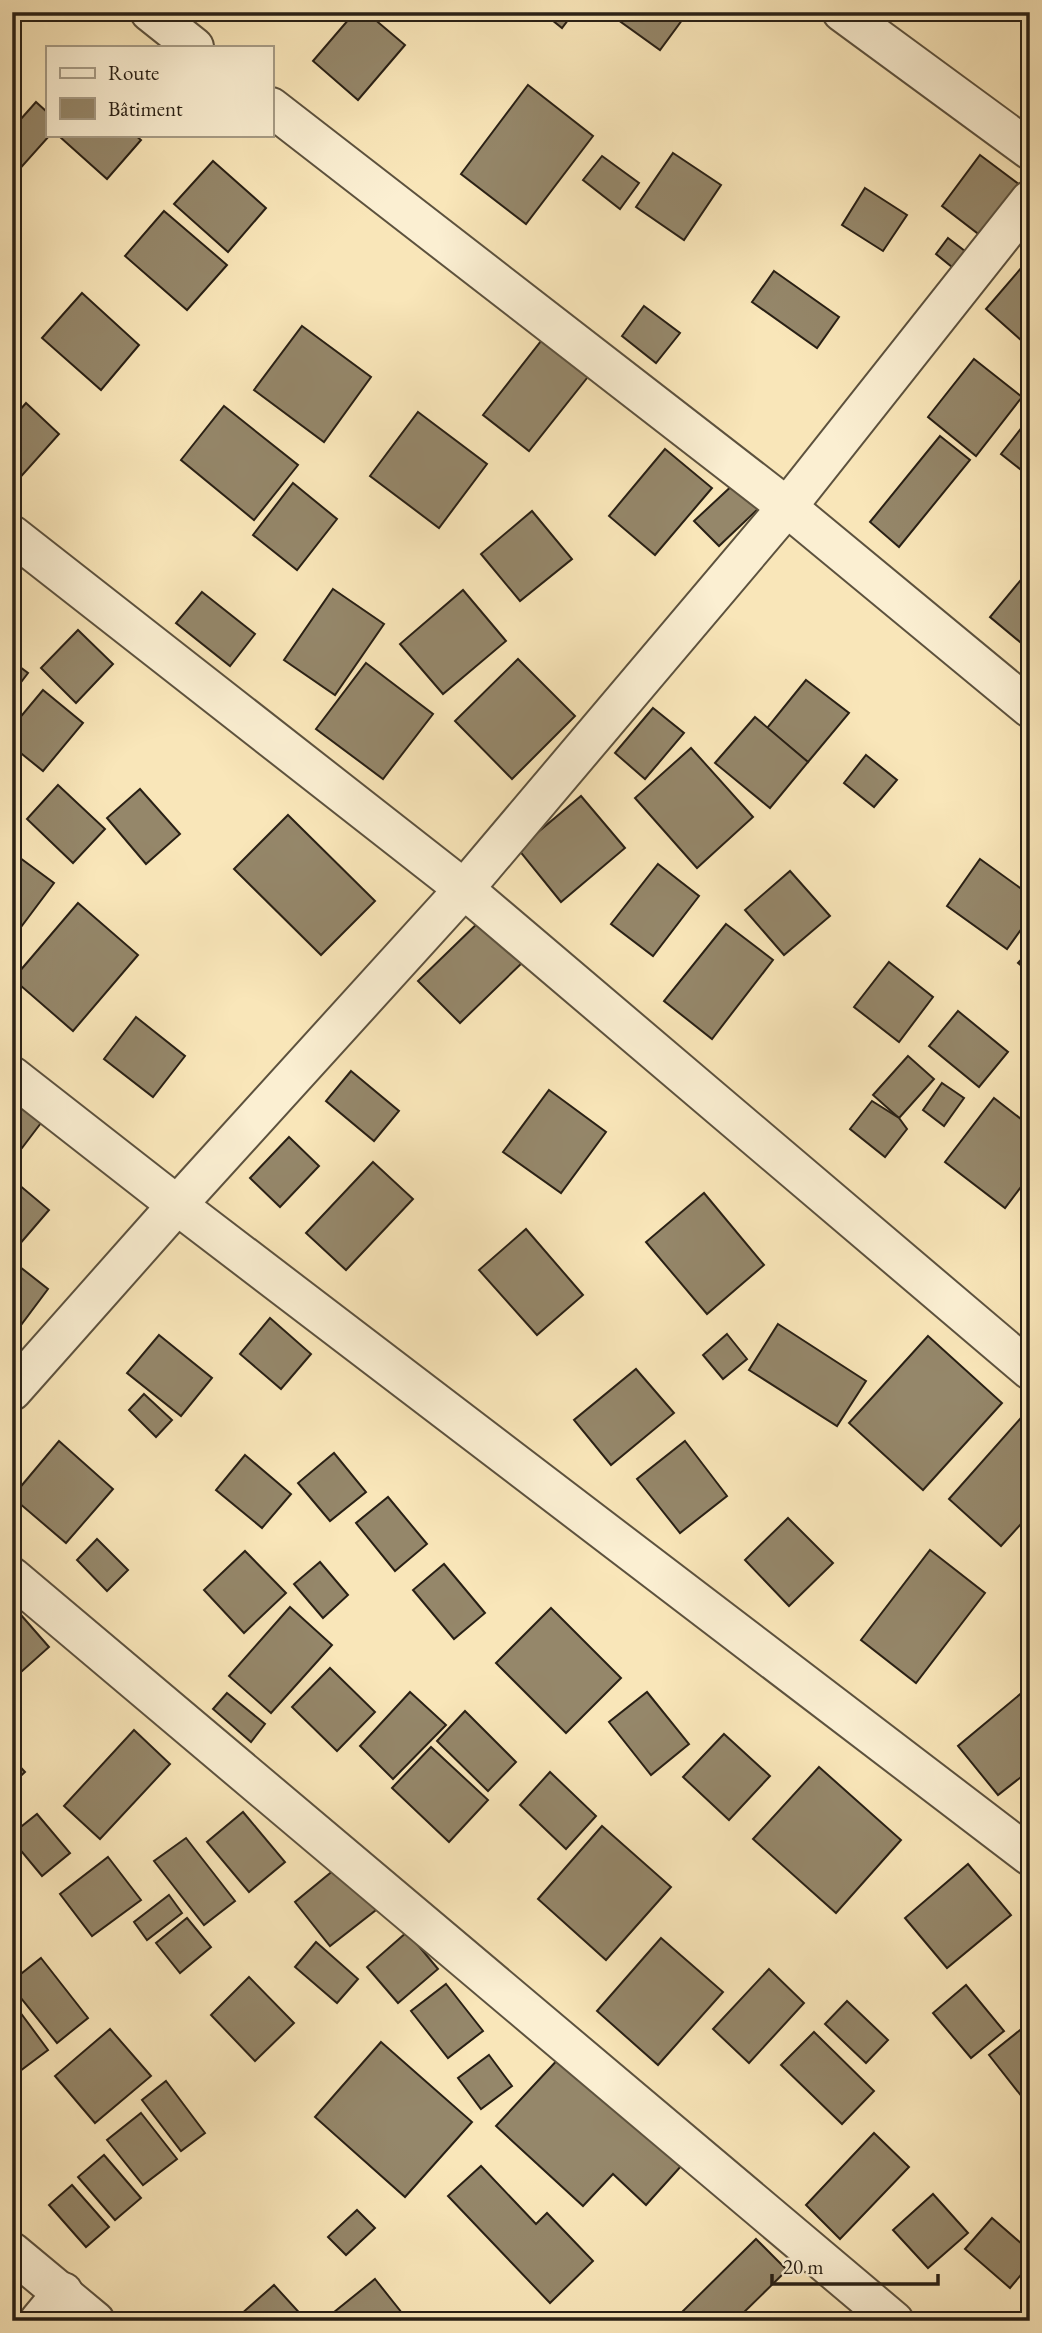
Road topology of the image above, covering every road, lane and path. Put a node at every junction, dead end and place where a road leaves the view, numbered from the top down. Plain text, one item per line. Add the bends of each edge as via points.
1 (150, 12) edge
2 (842, 12) edge
3 (193, 46) edge
4 (277, 112) edge
5 (1030, 149) edge
6 (1030, 200) edge
7 (788, 507) junction
8 (12, 536) edge
9 (1030, 708) edge
10 (464, 889) junction
11 (12, 1076) edge
12 (177, 1205) junction
13 (1030, 1370) edge
14 (12, 1391) edge
15 (12, 1577) edge
16 (1030, 1856) edge
17 (12, 2252) edge
18 (51, 2307) edge
19 (95, 2321) edge
20 (894, 2321) edge

1 - 3 street
2 - 5 street
4 - 7 street
6 - 7 street
7 - 9 street
7 - 10 street
8 - 10 street
10 - 12 street
10 - 13 street
11 - 12 street
12 - 14 street
12 - 16 street
15 - 20 street
17 - 18 street
18 - 19 street

